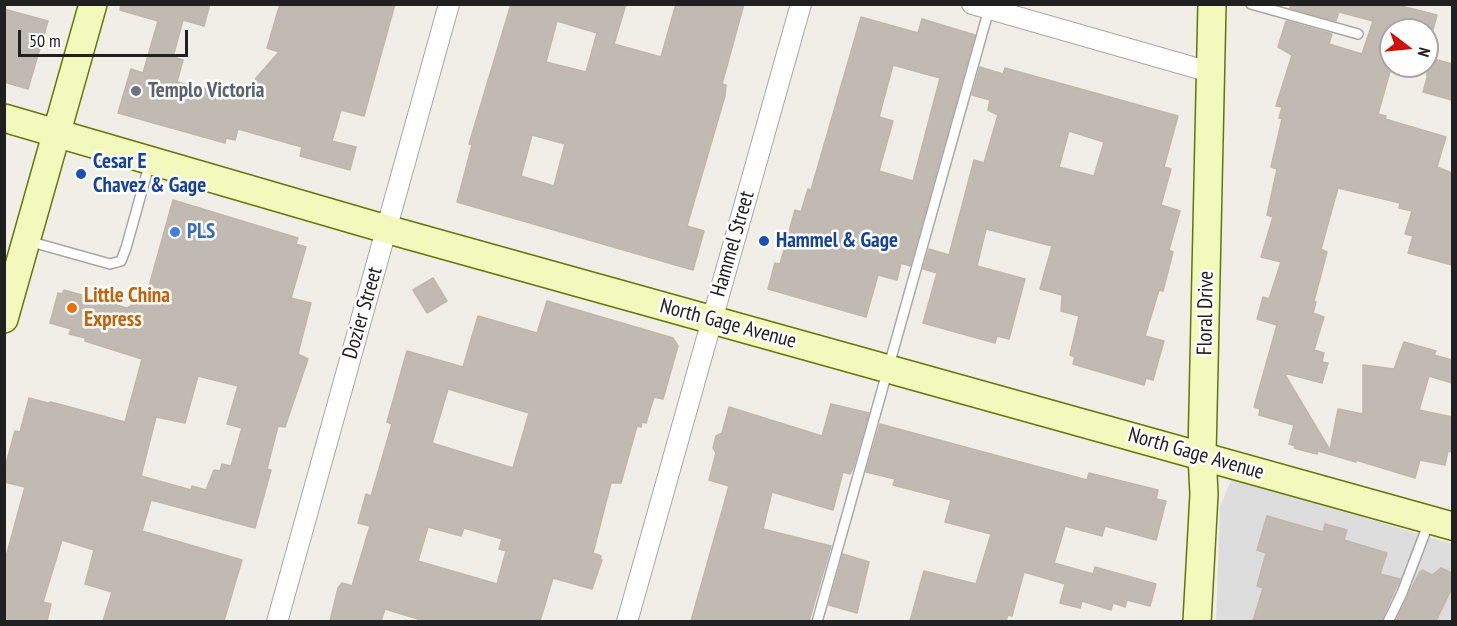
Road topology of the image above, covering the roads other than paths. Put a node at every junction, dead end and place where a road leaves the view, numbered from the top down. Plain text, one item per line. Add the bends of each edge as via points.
1 (93, 4) edge
2 (449, 4) edge
3 (801, 4) edge
4 (1212, 4) edge
5 (1251, 4) edge
6 (980, 7) edge
7 (1358, 34) dead end
8 (1210, 72) junction
9 (4, 118) edge
10 (57, 133) junction
11 (150, 160) junction
12 (386, 229) junction
13 (26, 240) junction
14 (4, 319) edge
15 (712, 319) junction
16 (888, 368) junction
17 (1202, 455) junction
18 (1441, 523) edge
19 (277, 621) edge
20 (627, 621) edge
21 (817, 621) edge
22 (1197, 621) edge
23 (1388, 621) edge

1 - 10 street
2 - 12 street, Dozier Street
3 - 15 street, Hammel Street
4 - 8 street, Floral Drive
5 - 7 lane
6 - 8 street
6 - 16 lane
8 - 17 street, Floral Drive
9 - 10 street, North Gage Avenue
10 - 11 street, North Gage Avenue
10 - 13 street
11 - 12 street, North Gage Avenue
11 - 13 lane via 120,261 110,264
12 - 15 street, North Gage Avenue
12 - 19 street, Dozier Street
13 - 14 street
15 - 16 street, North Gage Avenue
15 - 20 street, Hammel Street
16 - 17 street, North Gage Avenue
16 - 21 lane
17 - 18 street, North Gage Avenue
17 - 22 street, Floral Drive via 1204,494
18 - 23 lane

